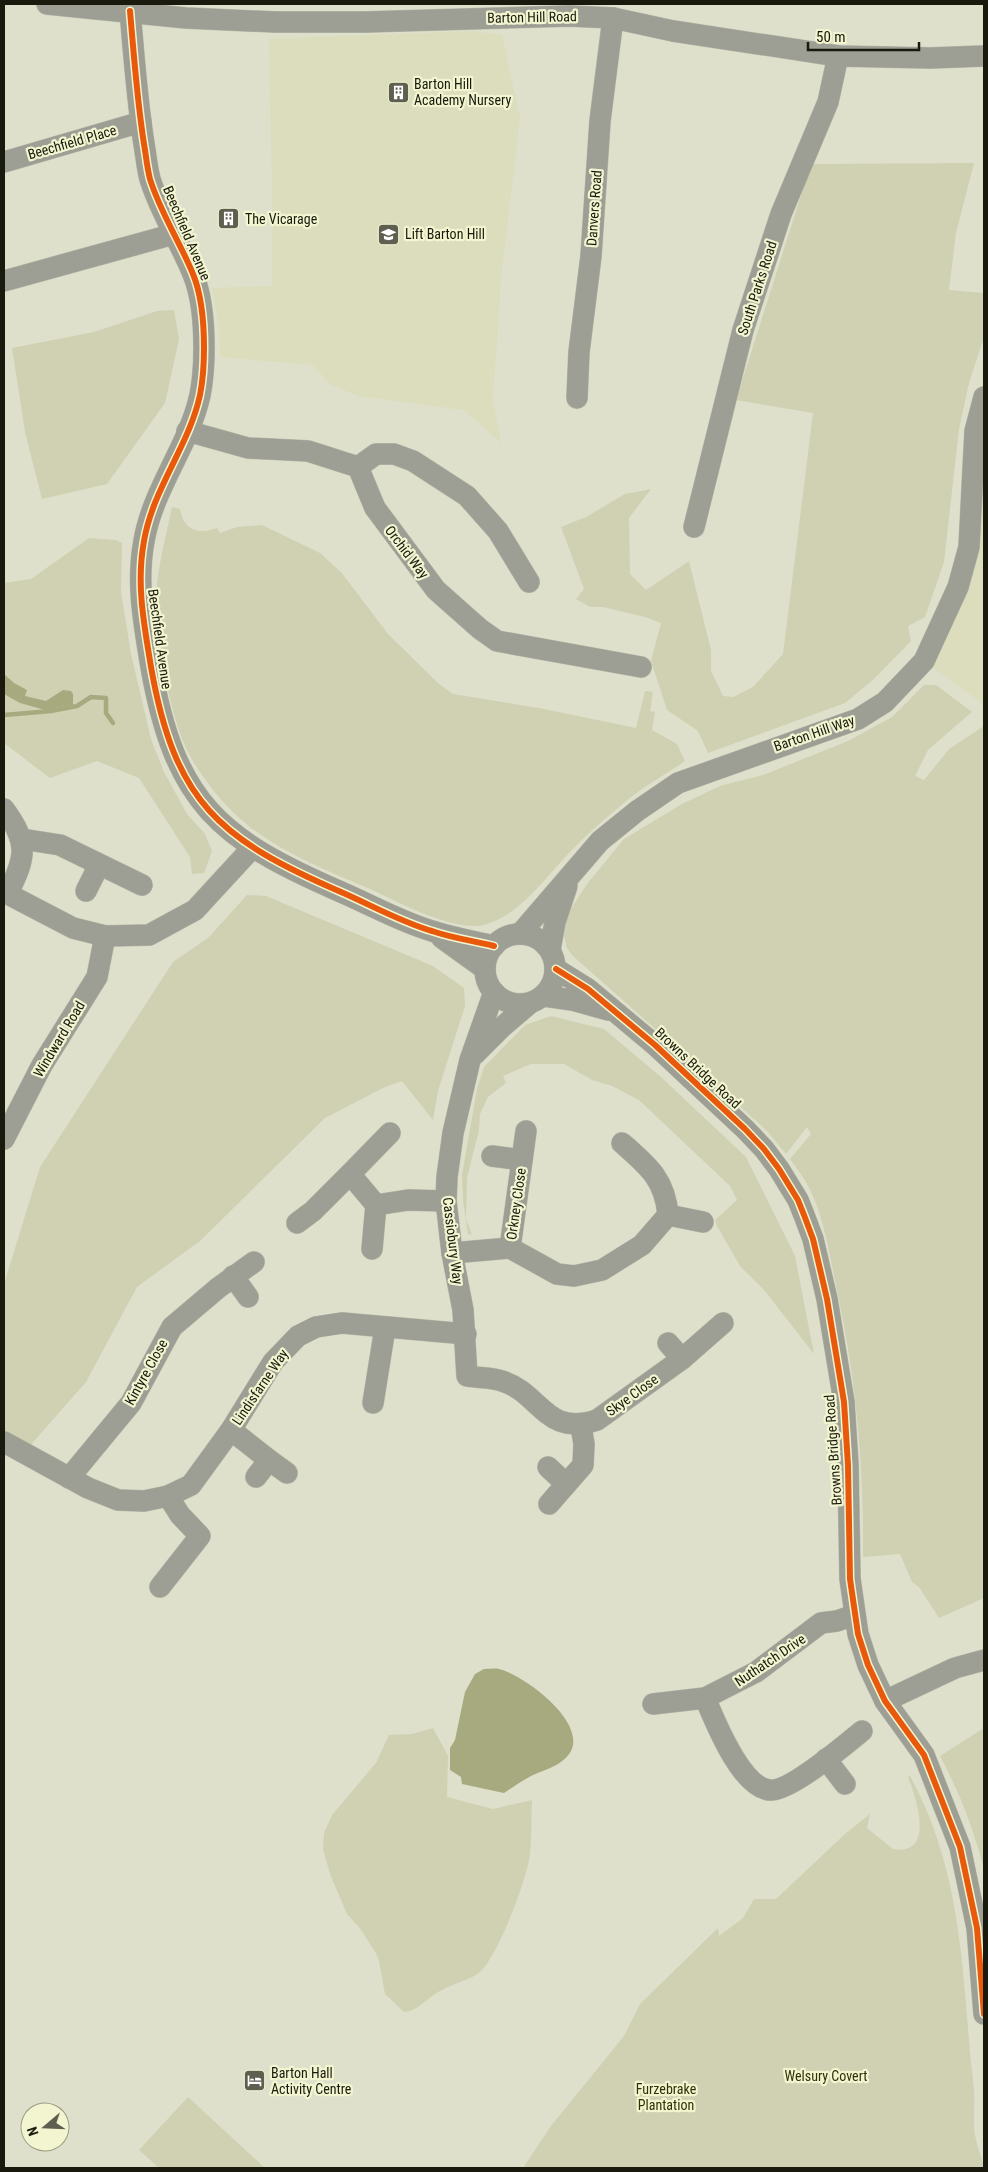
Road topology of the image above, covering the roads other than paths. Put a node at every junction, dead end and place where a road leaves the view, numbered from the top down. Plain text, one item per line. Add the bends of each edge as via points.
1 (47, 4) edge
2 (130, 11) junction
3 (186, 11) edge
4 (366, 13) edge
5 (613, 18) junction
6 (838, 56) junction
7 (984, 56) edge
8 (141, 122) junction
9 (4, 162) edge
10 (174, 234) junction
11 (4, 282) edge
12 (984, 397) edge
13 (577, 398) dead end
14 (187, 431) junction
15 (358, 467) junction
16 (694, 527) dead end
17 (529, 582) dead end
18 (641, 667) dead end
19 (4, 810) edge
20 (22, 839) junction
21 (252, 848) junction
22 (99, 865) junction
23 (570, 877) junction
24 (142, 886) dead end
25 (86, 890) dead end
26 (6, 893) edge
27 (431, 931) junction
28 (520, 934) junction
29 (105, 936) junction
30 (494, 946) junction
31 (553, 959) junction
32 (486, 969) junction
33 (494, 992) junction
34 (536, 1000) junction
35 (615, 1012) junction
36 (470, 1060) junction
37 (526, 1131) dead end
38 (390, 1134) dead end
39 (4, 1139) edge
40 (622, 1143) dead end
41 (492, 1156) dead end
42 (522, 1160) junction
43 (350, 1174) junction
44 (446, 1200) junction
45 (376, 1205) junction
46 (668, 1215) junction
47 (703, 1222) dead end
48 (297, 1223) dead end
49 (510, 1248) junction
50 (372, 1249) dead end
51 (452, 1252) junction
52 (254, 1262) dead end
53 (233, 1276) junction
54 (248, 1297) dead end
55 (723, 1323) dead end
56 (385, 1328) junction
57 (466, 1334) junction
58 (668, 1343) dead end
59 (682, 1359) junction
60 (373, 1403) dead end
61 (581, 1426) junction
62 (231, 1430) junction
63 (4, 1442) edge
64 (270, 1460) junction
65 (548, 1467) dead end
66 (287, 1473) dead end
67 (256, 1477) dead end
68 (69, 1478) junction
69 (566, 1484) junction
70 (168, 1496) junction
71 (549, 1504) dead end
72 (160, 1587) dead end
73 (854, 1615) junction
74 (984, 1660) edge
75 (705, 1698) junction
76 (885, 1701) junction
77 (653, 1704) dead end
78 (862, 1732) dead end
79 (826, 1759) junction
80 (845, 1784) dead end
81 (984, 2014) edge

1 - 2 street, Barton Hill Road
2 - 3 street, Barton Hill Road
2 - 8 street, Beechfield Avenue
3 - 4 street, Barton Hill Road via 275,22
4 - 5 street, Barton Hill Road
5 - 6 street, Barton Hill Road via 673,31
5 - 13 street, Danvers Road via 600,120
6 - 7 street, Barton Hill Road
6 - 16 street, South Parks Road via 828,102 781,214 743,330
8 - 9 street, Beechfield Place
8 - 10 street, Beechfield Avenue via 150,178
10 - 11 street, Beechfield Avenue
10 - 14 street, Beechfield Avenue via 194,276 201,304 204,344 200,394
12 - 23 street, Barton Hill Way via 975,431 969,547 958,587 924,661 885,702 858,720 678,783 600,841
14 - 15 street via 248,448 308,451
14 - 21 street, Beechfield Avenue via 147,522 140,562 144,627 163,727 172,751 198,798 215,818
15 - 17 street via 376,454 394,454 413,461 467,496 498,531
15 - 18 street, Orchid Way via 375,508 436,590 480,629 497,641
19 - 20 street
20 - 22 street via 60,845
20 - 26 street via 21,868
21 - 27 street, Beechfield Avenue via 291,870
21 - 29 street via 196,910 149,935
22 - 24 street
22 - 25 street
23 - 28 street, Barton Hill Way
23 - 31 street, Barton Hill Way via 555,922
26 - 29 street via 73,928
27 - 30 street, Beechfield Avenue
27 - 32 street, Beechfield Avenue
28 - 30 street via 502,939
28 - 31 street via 539,939
29 - 39 street, Windward Road via 97,977 42,1065
30 - 32 street
31 - 34 street via 552,986
31 - 35 street, Browns Bridge Road
32 - 33 street
33 - 34 street via 510,1003
33 - 36 street, Cassiobury Way
34 - 35 street, Browns Bridge Road via 572,1000
34 - 36 street via 500,1028
35 - 73 street, Browns Bridge Road via 655,1045 764,1149 789,1184 804,1215 827,1299 844,1402
36 - 44 street, Cassiobury Way via 453,1133
37 - 42 street, Orkney Close
38 - 43 street
40 - 46 street via 658,1177
41 - 42 street, Orkney Close
42 - 49 street, Orkney Close
43 - 45 street
43 - 48 street
44 - 45 street via 408,1200
44 - 51 street, Cassiobury Way
45 - 50 street
46 - 47 street
46 - 49 street, Orkney Close via 642,1245 602,1270 574,1276 557,1274
49 - 51 street, Orkney Close
51 - 57 street, Cassiobury Way
52 - 53 street, Kintyre Close
53 - 54 street
53 - 68 street, Kintyre Close via 172,1327 131,1403
55 - 59 street, Skye Close
56 - 57 street, Lindisfarne Way
56 - 60 street via 387,1379
56 - 62 street, Lindisfarne Way via 342,1323 316,1327 298,1336 273,1362
57 - 61 street via 467,1385 502,1381 518,1389 557,1421
58 - 59 street
59 - 61 street, Skye Close via 597,1420
61 - 69 street via 583,1466
62 - 64 street
62 - 70 street, Lindisfarne Way via 191,1485
63 - 68 street, Lindisfarne Way
64 - 66 street
64 - 67 street
65 - 69 street
68 - 70 street, Lindisfarne Way via 118,1500 144,1501
69 - 71 street
70 - 72 street via 200,1536
73 - 75 street, Nuthatch Drive via 821,1623 756,1672
73 - 76 street, Browns Bridge Road via 868,1665
74 - 76 street via 956,1668
75 - 77 street, Nuthatch Drive
75 - 79 street via 724,1741 754,1783 769,1790 782,1788
76 - 81 street, Browns Bridge Road via 924,1755 960,1847 978,1928
78 - 79 street
79 - 80 street

